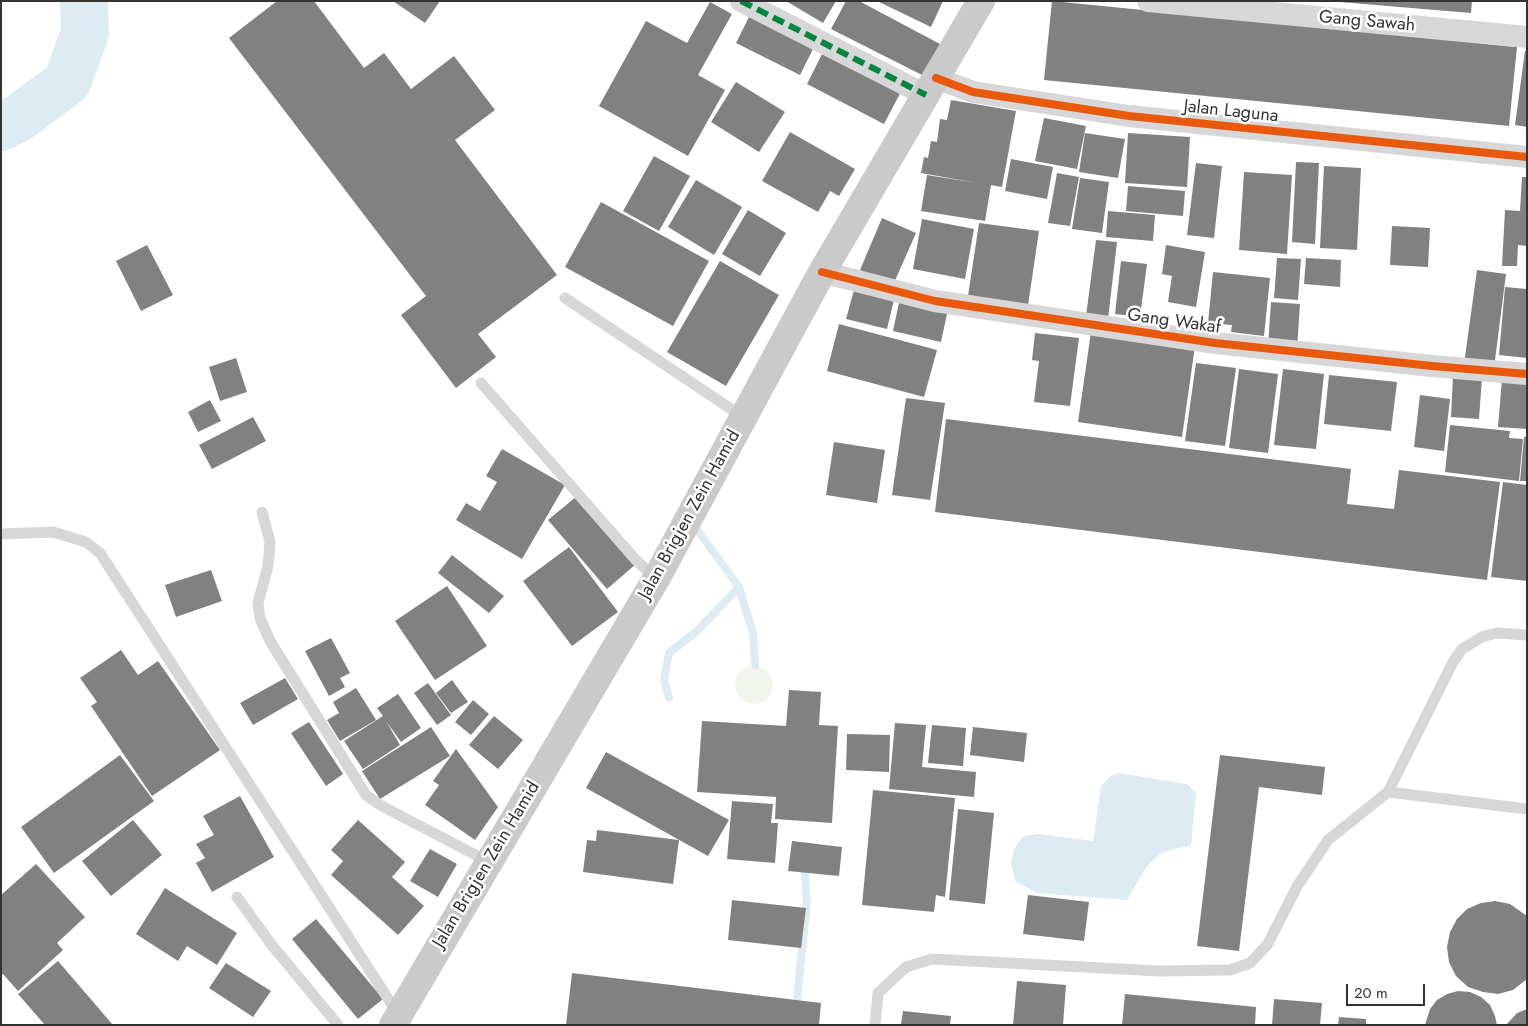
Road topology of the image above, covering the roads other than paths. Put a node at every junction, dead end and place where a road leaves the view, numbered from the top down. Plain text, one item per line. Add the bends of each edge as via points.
1 (741, 1) edge
2 (981, 1) edge
3 (1148, 1) edge
4 (1527, 37) edge
5 (931, 87) junction
6 (1527, 157) edge
7 (822, 272) junction
8 (565, 298) dead end
9 (1527, 374) edge
10 (482, 383) dead end
11 (744, 417) junction
12 (262, 512) dead end
13 (1, 534) edge
14 (656, 579) junction
15 (1527, 635) edge
16 (1388, 792) junction
17 (1527, 809) edge
18 (489, 862) junction
19 (237, 897) dead end
20 (396, 1020) edge
21 (338, 1025) edge
22 (874, 1025) edge

1 - 5 street, Jalan Laguna
2 - 5 main road, Jalan Brigjen Zein Hamid
3 - 4 street, Gang Sawah
5 - 6 street, Jalan Laguna via 1129,116
5 - 7 main road, Jalan Brigjen Zein Hamid
7 - 9 street, Gang Wakaf via 936,301 1215,343
7 - 11 main road, Jalan Brigjen Zein Hamid
8 - 11 lane
10 - 14 lane
11 - 14 main road, Jalan Brigjen Zein Hamid
12 - 18 lane via 270,542 268,566 258,603 260,618 270,641 366,795
13 - 20 lane via 53,532 86,542 100,553
14 - 18 main road, Jalan Brigjen Zein Hamid
15 - 16 lane via 1496,633 1462,649
16 - 17 lane
16 - 22 lane via 1328,840 1298,885 1267,946 1250,963 1230,970 1191,972 932,959 906,968 878,993
18 - 20 main road, Jalan Brigjen Zein Hamid
19 - 21 lane

